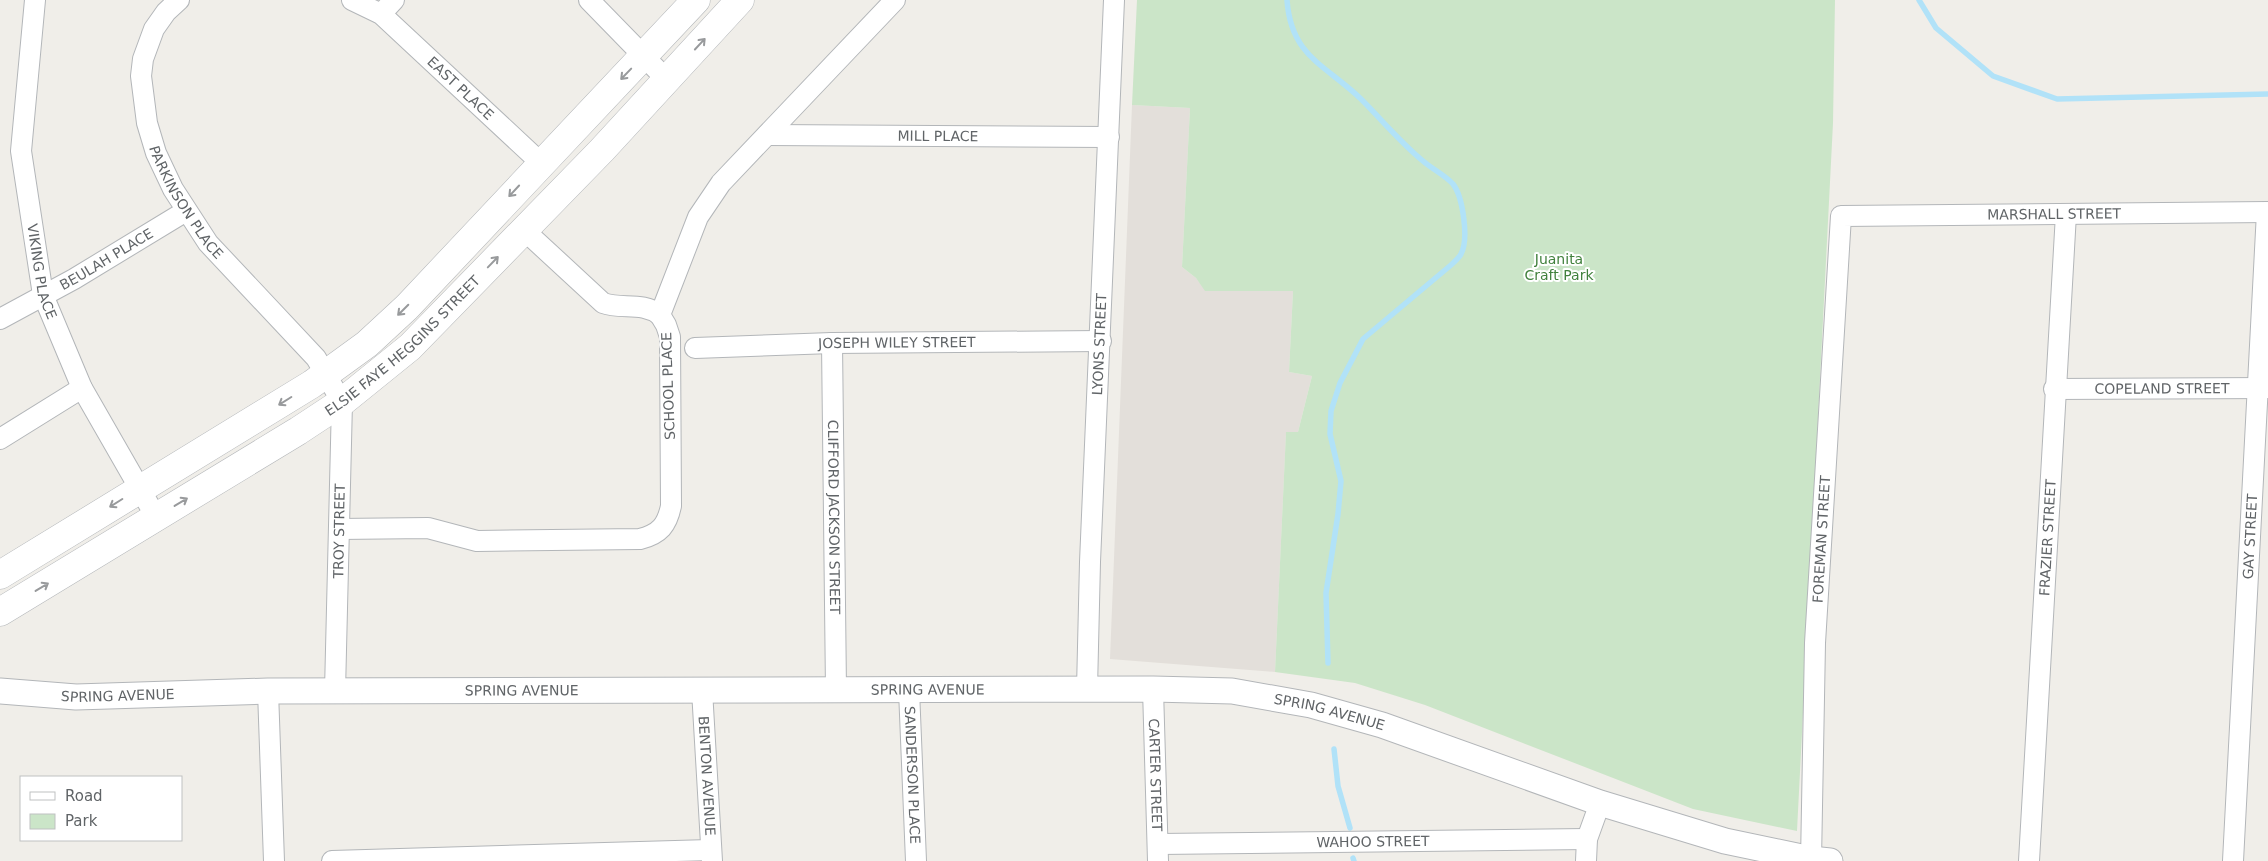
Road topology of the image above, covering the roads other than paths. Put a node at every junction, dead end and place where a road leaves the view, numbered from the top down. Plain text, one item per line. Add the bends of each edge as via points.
1 (35, 0) edge
2 (179, 0) edge
3 (352, 0) edge
4 (589, 0) edge
5 (696, 0) edge
6 (740, 0) edge
7 (895, 0) edge
8 (1114, 0) edge
9 (388, 7) edge
10 (645, 55) junction
11 (667, 80) junction
12 (767, 135) junction
13 (1109, 137) junction
14 (541, 163) junction
15 (186, 211) junction
16 (2268, 212) edge
17 (2066, 214) junction
18 (1841, 216) joint
19 (524, 230) junction
20 (42, 295) junction
21 (660, 315) junction
22 (0, 319) edge
23 (1101, 340) junction
24 (832, 343) junction
25 (695, 348) dead end
26 (326, 375) junction
27 (82, 388) junction
28 (2263, 388) edge
29 (2054, 390) junction
30 (342, 402) junction
31 (0, 440) edge
32 (140, 488) junction
33 (156, 518) junction
34 (339, 529) junction
35 (0, 575) edge
36 (0, 612) edge
37 (1087, 689) junction
38 (1153, 689) junction
39 (702, 690) junction
40 (836, 690) junction
41 (908, 690) junction
42 (0, 691) edge
43 (268, 691) junction
44 (334, 691) junction
45 (1600, 804) junction
46 (1587, 839) junction
47 (1158, 852) edge
48 (711, 856) edge
49 (1817, 860) edge
50 (274, 861) edge
51 (332, 861) edge
52 (916, 861) edge
53 (1586, 861) edge
54 (2029, 861) edge
55 (2233, 861) edge

1 - 20 street, VIKING PLACE via 21,151
2 - 15 street, PARKINSON PLACE via 154,29 141,76 147,123 156,153
3 - 9 street
4 - 10 street
5 - 10 main road, ELSIE FAYE HEGGINS STREET
11 -> 6 main road, ELSIE FAYE HEGGINS STREET
7 - 12 street, SCHOOL PLACE
8 - 13 street, LYONS STREET
9 - 14 street, EAST PLACE
10 - 11 street
10 -> 14 main road, ELSIE FAYE HEGGINS STREET
11 - 19 main road, ELSIE FAYE HEGGINS STREET
12 - 13 street, MILL PLACE
12 - 21 street, SCHOOL PLACE via 706,203
13 - 23 street, LYONS STREET
14 -> 26 main road, ELSIE FAYE HEGGINS STREET via 407,307 367,344
15 - 20 street, BEULAH PLACE via 119,253
15 - 26 street, PARKINSON PLACE via 208,243 316,358
16 - 17 street, MARSHALL STREET
16 - 28 street, GAY STREET
17 - 18 street, MARSHALL STREET
17 - 29 street, FRAZIER STREET
18 - 49 street, FOREMAN STREET via 1816,643
19 - 21 street via 603,303 646,307
30 -> 19 main road, ELSIE FAYE HEGGINS STREET via 410,347
20 - 22 street, BEULAH PLACE
20 - 27 street, VIKING PLACE
21 - 34 street, SCHOOL PLACE via 670,337 671,506 668,521 658,532 640,540 477,541 428,528
23 - 24 street, JOSEPH WILEY STREET
23 - 37 street, LYONS STREET
24 - 25 street, JOSEPH WILEY STREET
24 - 40 street, CLIFFORD JACKSON STREET
26 - 30 street
26 -> 32 main road, ELSIE FAYE HEGGINS STREET
27 - 31 street
27 - 32 street, VIKING PLACE
28 - 29 street, COPELAND STREET
28 - 55 street, GAY STREET
29 - 54 street, FRAZIER STREET
33 -> 30 main road, ELSIE FAYE HEGGINS STREET
30 - 34 street, TROY STREET
32 - 33 street, VIKING PLACE
32 -> 35 main road, ELSIE FAYE HEGGINS STREET
36 -> 33 main road, ELSIE FAYE HEGGINS STREET
34 - 44 street, TROY STREET
37 - 38 street, SPRING AVENUE
37 - 41 street, SPRING AVENUE
38 - 45 street, SPRING AVENUE via 1232,691 1311,705 1382,725
38 - 47 street, CARTER STREET
39 - 40 street, SPRING AVENUE
39 - 44 street, SPRING AVENUE
39 - 48 street, BENTON AVENUE
40 - 41 street, SPRING AVENUE
41 - 52 street, SANDERSON PLACE
42 - 43 street, SPRING AVENUE via 76,697
43 - 44 street, SPRING AVENUE
43 - 50 street
45 - 46 street
45 - 49 street, SPRING AVENUE via 1725,841
46 - 47 street, WAHOO STREET
46 - 53 street
48 - 51 street

